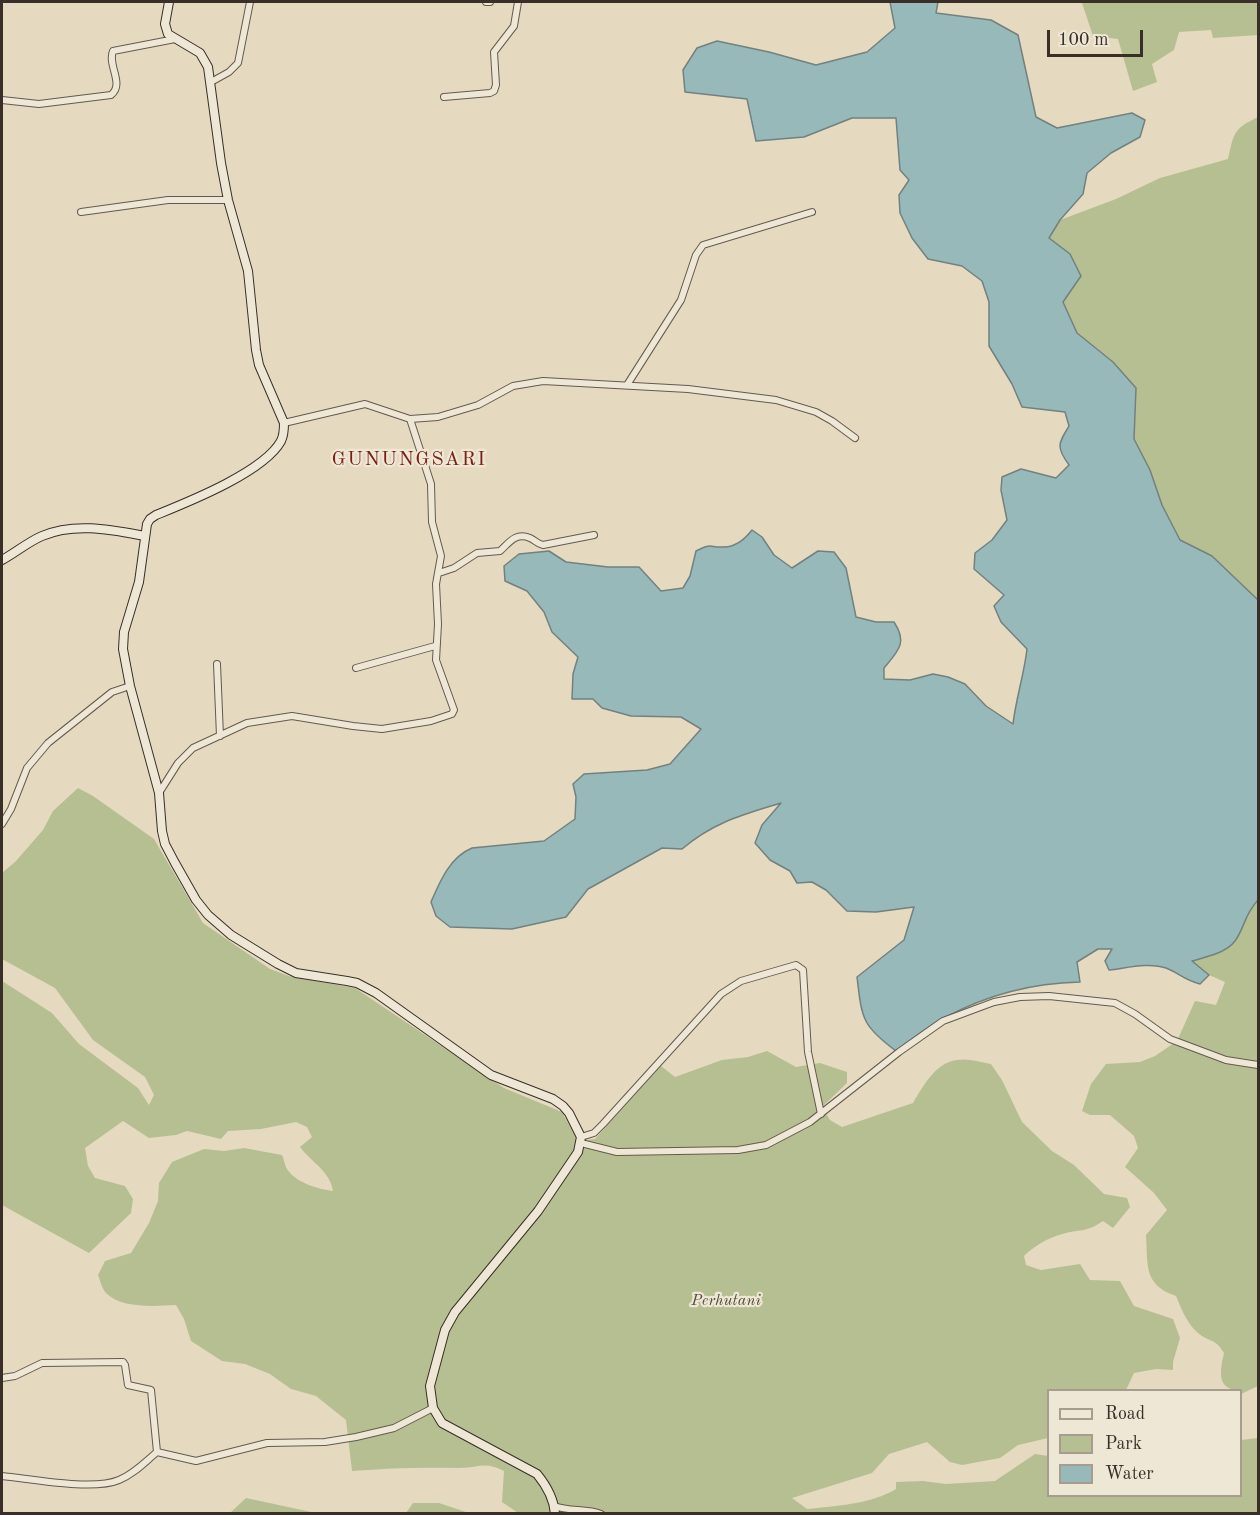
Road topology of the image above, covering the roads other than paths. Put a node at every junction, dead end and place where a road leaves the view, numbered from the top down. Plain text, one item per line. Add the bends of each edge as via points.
1 (169, 2) edge
2 (250, 2) edge
3 (518, 2) edge
4 (175, 39) junction
5 (211, 82) junction
6 (444, 97) dead end
7 (2, 100) edge
8 (228, 200) junction
9 (81, 212) dead end
10 (812, 212) dead end
11 (627, 384) junction
12 (410, 419) junction
13 (284, 423) junction
14 (855, 438) dead end
15 (594, 535) dead end
16 (146, 536) junction
17 (2, 560) edge
18 (439, 573) junction
19 (435, 646) junction
20 (217, 664) dead end
21 (356, 668) dead end
22 (130, 686) junction
23 (220, 736) junction
24 (159, 793) junction
25 (2, 824) edge
26 (1258, 1065) edge
27 (821, 1114) junction
28 (581, 1140) junction
29 (2, 1378) edge
30 (433, 1408) junction
31 (157, 1452) junction
32 (2, 1476) edge
33 (555, 1510) edge
34 (601, 1514) edge

1 - 4 street via 166,30
2 - 5 street via 238,63
3 - 6 street via 514,26 494,52 494,90
4 - 5 street via 204,57
4 - 7 street via 113,51 117,86 111,95 39,104
5 - 8 street
8 - 9 street via 168,200
8 - 13 street via 248,271 259,365
10 - 11 street via 703,245 681,300
11 - 12 street via 534,381 513,386 456,412
11 - 14 street via 776,400 816,412
12 - 13 street via 365,404
12 - 18 street via 431,484 432,522 441,556
13 - 16 street via 282,439 254,467 150,519
15 - 18 street via 543,545 519,537 502,550 477,553
16 - 17 street via 92,528 54,532
16 - 22 street via 139,582 122,642
18 - 19 street
19 - 21 street
19 - 23 street via 436,660 454,710 450,716 382,729 280,717 247,723
20 - 23 street
22 - 24 street
22 - 25 street via 112,692 48,742 27,768 12,809
23 - 24 street via 193,747
24 - 28 street via 165,844 196,900 217,924 296,973 347,981 376,993 491,1075 563,1106
26 - 27 street via 1226,1060 1170,1039 1122,1006 1098,1000 1032,996 994,1002 943,1022
27 - 28 street via 756,1148 616,1152
27 - 28 street via 808,1052 803,970 796,965 741,981 721,994 603,1124
28 - 30 street via 578,1152 538,1211 450,1319 430,1386
29 - 31 street via 42,1363 123,1362 128,1385 151,1390
30 - 31 street via 394,1428 325,1442 267,1443 196,1461
30 - 33 street via 442,1424 537,1474
31 - 32 street via 133,1473 101,1485
33 - 34 street via 591,1510

